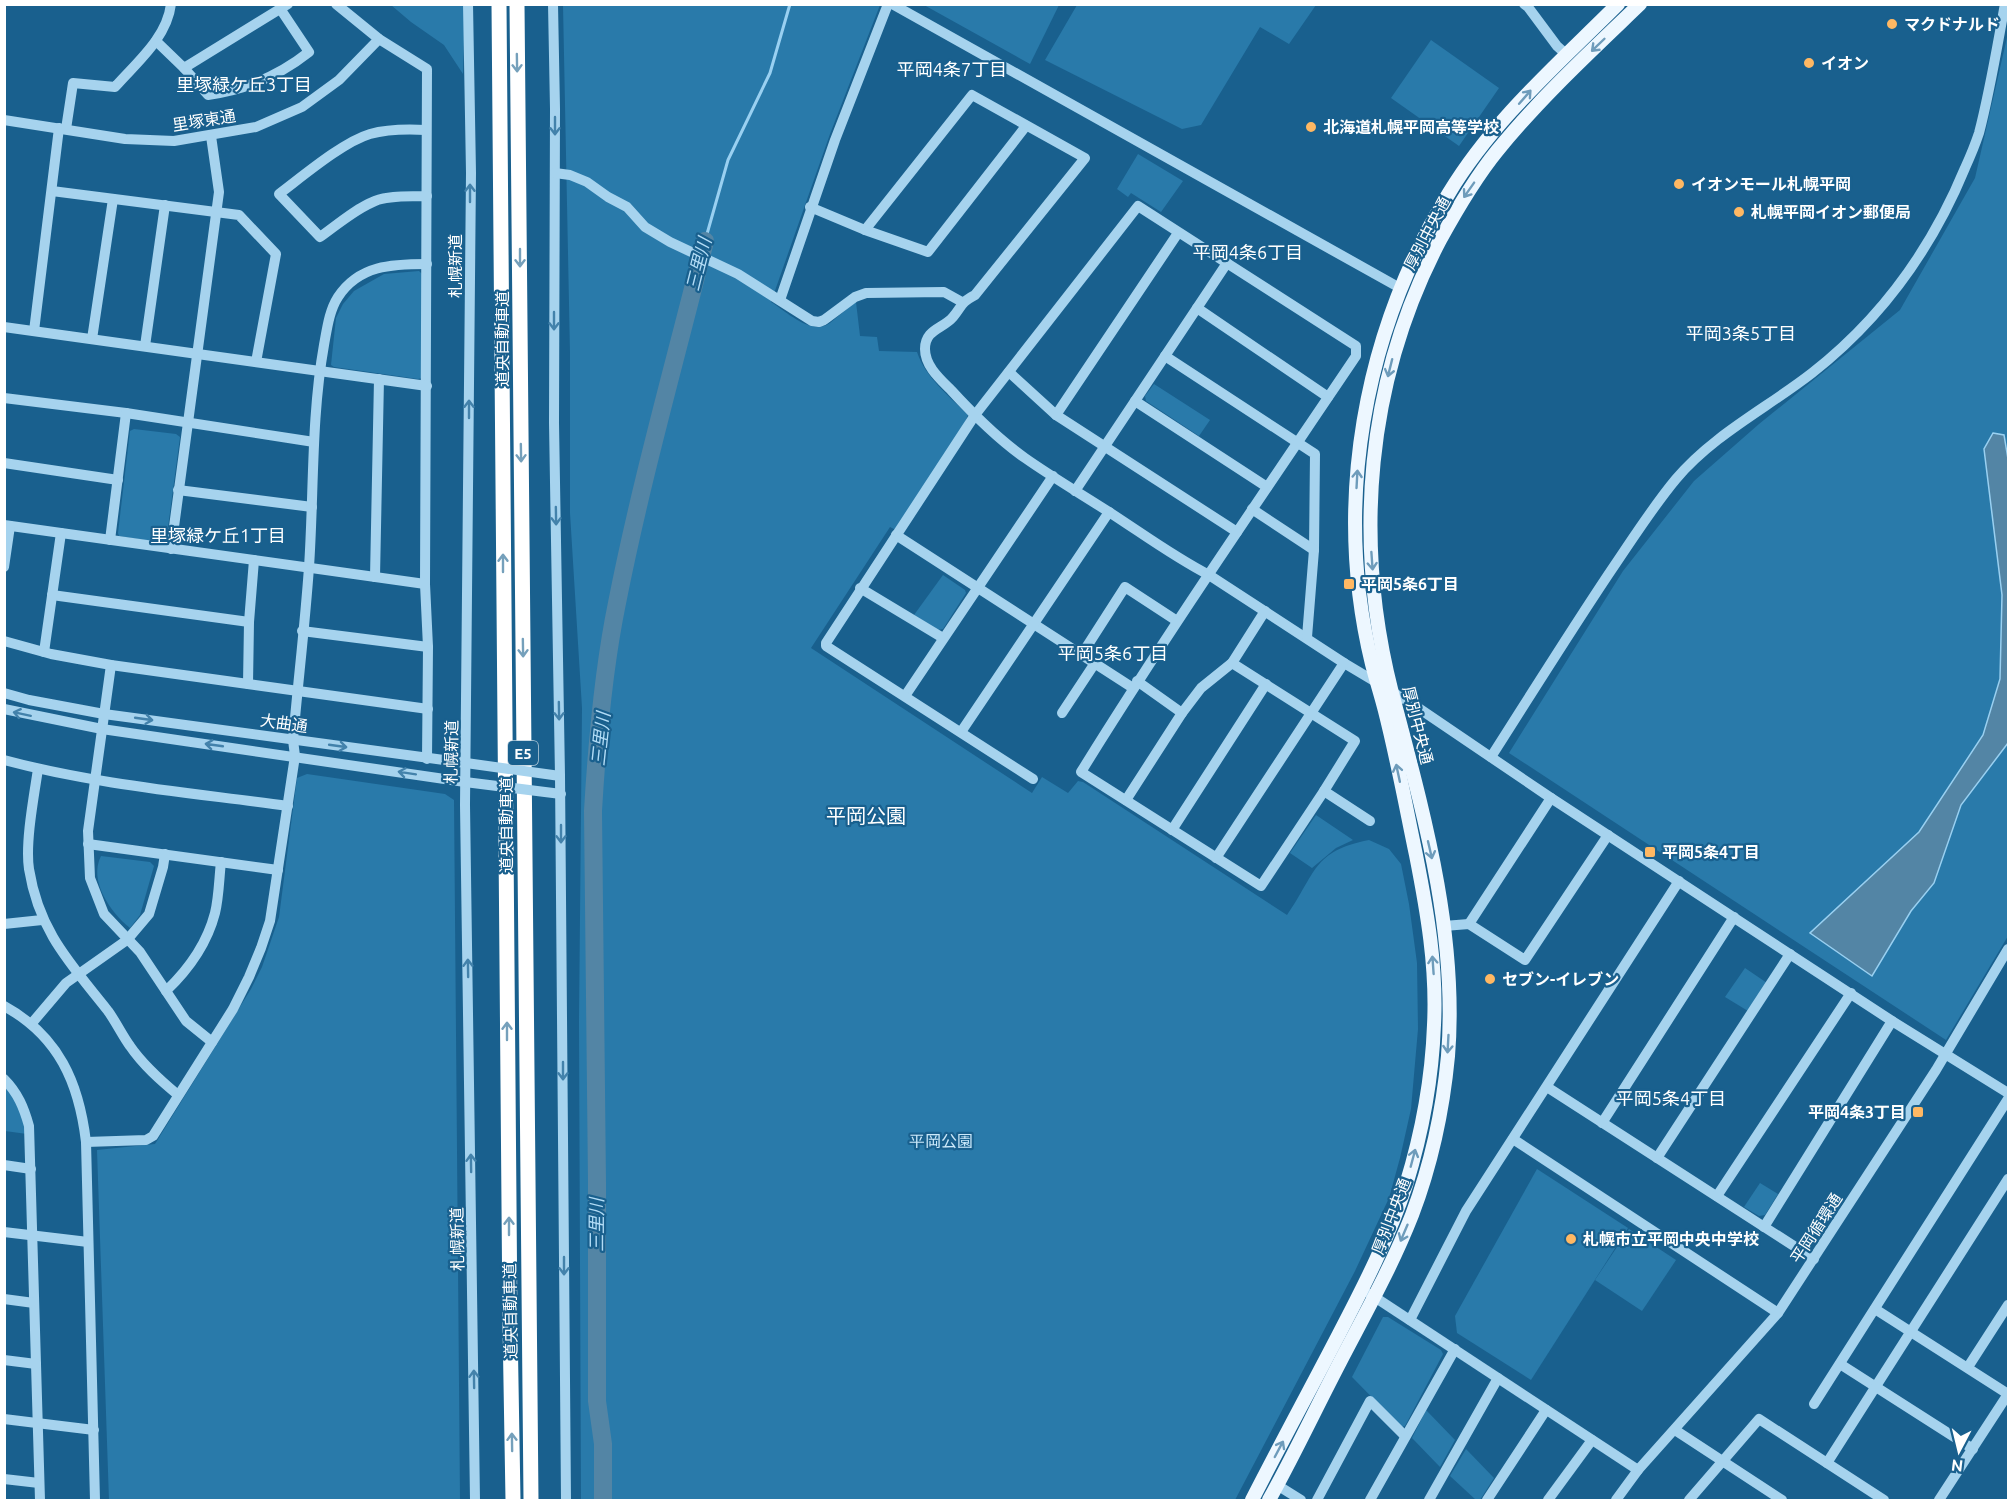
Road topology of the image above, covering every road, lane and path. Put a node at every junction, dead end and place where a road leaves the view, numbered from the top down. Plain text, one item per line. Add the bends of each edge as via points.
1 (171, 4) edge
2 (336, 4) edge
3 (468, 4) edge
4 (499, 4) edge
5 (517, 4) edge
6 (553, 4) edge
7 (890, 4) edge
8 (1618, 4) edge
9 (1640, 4) edge
10 (2005, 4) edge
11 (1527, 5) edge
12 (285, 7) edge
13 (379, 39) junction
14 (156, 41) junction
15 (1567, 55) junction
16 (184, 68) junction
17 (4, 120) edge
18 (1026, 126) junction
19 (63, 128) junction
20 (426, 130) junction
21 (211, 136) junction
22 (555, 173) junction
23 (52, 191) junction
24 (427, 196) junction
25 (112, 199) junction
26 (165, 206) junction
27 (810, 207) junction
28 (217, 211) junction
29 (865, 230) junction
30 (1178, 232) junction
31 (1227, 263) junction
32 (427, 264) junction
33 (1400, 288) junction
34 (780, 300) junction
35 (962, 302) junction
36 (1197, 308) junction
37 (4, 327) edge
38 (34, 331) junction
39 (92, 339) junction
40 (145, 346) junction
41 (197, 354) junction
42 (1165, 356) junction
43 (256, 362) junction
44 (320, 371) junction
45 (1009, 372) junction
46 (379, 379) junction
47 (427, 386) junction
48 (1328, 397) junction
49 (4, 398) edge
50 (1135, 400) junction
51 (126, 413) junction
52 (975, 415) junction
53 (1056, 415) junction
54 (187, 423) junction
55 (314, 442) junction
56 (1298, 442) junction
57 (1104, 447) junction
58 (4, 464) edge
59 (1053, 476) junction
60 (118, 480) junction
61 (1267, 488) junction
62 (178, 490) junction
63 (1075, 491) junction
64 (312, 507) junction
65 (1252, 509) junction
66 (1109, 512) junction
67 (7, 526) edge
68 (1237, 532) junction
69 (61, 533) junction
70 (896, 535) junction
71 (110, 540) junction
72 (171, 549) junction
73 (1314, 550) junction
74 (254, 560) junction
75 (4, 567) edge
76 (309, 568) junction
77 (1209, 575) junction
78 (375, 578) junction
79 (425, 584) junction
80 (977, 587) junction
81 (860, 588) junction
82 (52, 595) junction
83 (1265, 611) junction
84 (1177, 621) junction
85 (249, 622) junction
86 (1033, 623) junction
87 (302, 631) junction
88 (943, 638) junction
89 (1307, 638) junction
90 (4, 642) edge
91 (428, 647) junction
92 (44, 652) junction
93 (1082, 654) junction
94 (1095, 663) junction
95 (1232, 663) junction
96 (1344, 663) junction
97 (111, 665) junction
98 (1377, 682) junction
99 (248, 684) junction
100 (1266, 684) junction
101 (1135, 685) junction
102 (298, 690) junction
103 (1392, 691) junction
104 (4, 693) edge
105 (905, 696) junction
106 (4, 709) edge
107 (428, 709) junction
108 (1311, 712) junction
109 (1062, 713) dead end
110 (1182, 713) junction
111 (104, 714) junction
112 (102, 729) junction
113 (961, 732) junction
114 (293, 740) junction
115 (295, 756) junction
116 (1491, 757) junction
117 (427, 759) junction
118 (4, 760) edge
119 (466, 763) junction
120 (38, 769) junction
121 (560, 776) junction
122 (94, 778) junction
123 (1033, 779) dead end
124 (465, 782) junction
125 (1324, 791) junction
126 (561, 794) junction
127 (1551, 798) junction
128 (1126, 800) junction
129 (288, 806) junction
130 (1370, 821) dead end
131 (1172, 830) junction
132 (1608, 835) junction
133 (88, 844) junction
134 (165, 854) junction
135 (1216, 858) junction
136 (221, 862) junction
137 (278, 870) junction
138 (1679, 881) junction
139 (1734, 917) junction
140 (42, 920) junction
141 (4, 924) edge
142 (1469, 924) junction
143 (1444, 926) junction
144 (127, 940) junction
145 (2008, 949) edge
146 (1790, 954) junction
147 (78, 973) junction
148 (166, 991) junction
149 (1851, 993) junction
150 (4, 1006) edge
151 (1892, 1021) junction
152 (32, 1023) junction
153 (212, 1042) junction
154 (1946, 1054) junction
155 (4, 1079) edge
156 (1547, 1087) junction
157 (2008, 1094) edge
158 (178, 1095) junction
159 (2008, 1099) edge
160 (1602, 1122) junction
161 (1513, 1139) junction
162 (86, 1142) junction
163 (1657, 1158) junction
164 (4, 1165) edge
165 (31, 1169) junction
166 (2008, 1179) edge
167 (1717, 1196) junction
168 (1764, 1227) junction
169 (4, 1232) edge
170 (32, 1235) junction
171 (88, 1242) junction
172 (1814, 1259) junction
173 (1362, 1289) junction
174 (1374, 1297) junction
175 (4, 1299) edge
176 (34, 1302) junction
177 (2008, 1305) edge
178 (1875, 1309) junction
179 (1778, 1313) junction
180 (1410, 1320) junction
181 (1912, 1332) junction
182 (1455, 1349) junction
183 (4, 1360) edge
184 (36, 1364) junction
185 (1840, 1364) junction
186 (1968, 1367) junction
187 (1498, 1378) junction
188 (1876, 1387) junction
189 (2008, 1394) edge
190 (1814, 1404) dead end
191 (1546, 1410) junction
192 (4, 1419) edge
193 (38, 1423) junction
194 (94, 1430) junction
195 (1675, 1430) junction
196 (1405, 1436) junction
197 (1592, 1440) junction
198 (1973, 1449) junction
199 (1722, 1461) junction
200 (1827, 1463) junction
201 (1638, 1470) junction
202 (4, 1479) edge
203 (39, 1483) junction
204 (1277, 1485) junction
205 (40, 1500) edge
206 (95, 1500) edge
207 (475, 1500) edge
208 (513, 1500) edge
209 (531, 1500) edge
210 (566, 1500) edge
211 (1252, 1500) edge
212 (1269, 1500) edge
213 (1301, 1500) edge
214 (1317, 1500) edge
215 (1370, 1500) edge
216 (1429, 1500) edge
217 (1487, 1500) edge
218 (1548, 1500) edge
219 (1616, 1500) edge
220 (1689, 1500) edge
221 (1782, 1500) edge
222 (1884, 1500) edge
223 (1939, 1500) edge

1 - 14 street via 170,16
2 - 13 street
119 -> 3 street, 札幌新道 via 471,173
208 -> 4 highway, 道央自動車道 / E5
5 -> 209 highway, 道央自動車道 / E5
6 -> 22 street
7 - 27 street
7 - 33 street
8 - 15 main road, 厚別中央通
9 -> 103 main road, 厚別中央通 via 1496,152 1460,203 1421,277 1402,324 1372,465 1371,559
10 - 116 street via 1978,135 1953,196 1925,248 1898,287 1853,337 1708,448 1677,478 1643,523
11 - 15 street
12 - 16 street
12 - 16 street via 309,52 293,65 245,87 208,95
13 - 20 street via 427,69
13 - 21 street, 里塚東通 via 339,80 302,107 256,127
14 - 16 street
14 - 19 street via 115,87 73,83
33 -> 15 main road, 厚別中央通 via 1449,192 1491,135
17 - 19 street, 里塚東通
18 - 29 street via 928,252
18 - 29 street via 972,95
18 - 35 street via 1085,158 975,295
19 - 21 street, 里塚東通 via 125,139 174,141
19 - 23 street
20 - 24 street
20 - 24 street via 369,134 279,194 320,237 376,201
21 - 28 street via 218,174
22 - 34 street via 587,182 627,207 645,227
22 -> 121 street via 554,423
23 - 25 street
23 - 38 street
24 - 32 street
25 - 26 street
25 - 39 street
26 - 28 street
26 - 40 street
27 - 29 street
27 - 34 street
28 - 41 street
28 - 43 street via 239,215 276,254
30 - 31 street
30 - 45 street via 1138,206
30 - 53 street
31 - 36 street
31 - 48 street via 1356,346 1356,356
32 - 44 street via 379,267 361,274 347,286 331,310
32 - 47 street
98 -> 33 main road, 厚別中央通 via 1361,602 1356,488 1372,372
34 - 35 street via 819,322 866,293 944,292
35 - 52 street via 952,318 930,332 926,356 936,375
36 - 42 street
36 - 48 street
37 - 38 street
38 - 39 street
39 - 40 street
40 - 41 street
41 - 43 street
41 - 54 street
42 - 50 street
42 - 56 street
43 - 44 street
44 - 46 street
44 - 55 street
45 - 52 street
45 - 53 street
46 - 47 street
46 - 78 street
47 - 79 street
48 - 56 street
49 - 51 street
50 - 57 street
50 - 61 street
51 - 54 street
51 - 60 street
52 - 59 street via 1023,457
52 - 70 street
53 - 57 street
54 - 55 street
54 - 62 street
55 - 64 street
56 - 61 street
56 - 73 street via 1315,454
57 - 63 street
57 - 68 street
58 - 60 street
59 - 63 street
59 - 80 street
60 - 71 street
61 - 65 street
62 - 64 street
62 - 72 street
63 - 66 street
64 - 76 street
65 - 68 street
65 - 73 street
66 - 77 street
66 - 86 street
67 - 69 street
67 - 75 street
68 - 77 street
69 - 71 street
69 - 82 street
70 - 80 street
70 - 81 street
71 - 72 street
72 - 74 street
73 - 89 street
74 - 76 street
74 - 85 street
76 - 78 street
76 - 87 street
77 - 83 street
77 - 84 street
78 - 79 street
79 - 91 street
80 - 86 street
80 - 88 street
81 - 88 street
81 - 105 street via 826,645
82 - 85 street
82 - 92 street
83 - 89 street
83 - 95 street
84 - 93 street via 1125,587
84 - 101 street
85 - 99 street
86 - 93 street
86 - 113 street
87 - 91 street
87 - 102 street
88 - 105 street
89 - 96 street
90 - 92 street
91 - 107 street
92 - 97 street
93 - 94 street
94 - 101 street
94 - 109 street
95 - 100 street
95 - 110 street via 1201,688
96 - 98 street
96 - 108 street
97 - 99 street
97 - 111 street
98 - 103 street
173 -> 98 main road, 厚別中央通 via 1387,1236 1415,1154 1430,1075 1434,1024 1433,959 1424,894
99 - 102 street
100 - 108 street
100 - 131 street
101 - 110 street
101 - 128 street via 1081,772
102 - 107 street
102 - 114 street
103 - 116 street
103 -> 143 main road, 厚別中央通
104 - 111 street, 大曲通
105 - 113 street
112 -> 106 street, 大曲通
107 - 117 street
108 - 125 street via 1355,741
108 - 135 street
110 - 128 street
111 - 112 street
111 -> 114 street, 大曲通
115 -> 112 street, 大曲通
112 - 122 street
113 - 123 street
114 - 115 street
114 -> 117 street, 大曲通
124 -> 115 street, 大曲通
115 - 129 street
116 - 127 street
117 - 119 street, 大曲通
118 - 120 street
119 - 121 street, 大曲通, bridge
119 - 124 street, 札幌新道
120 - 122 street
120 - 140 street via 29,868
121 - 126 street
122 - 129 street
122 - 133 street
124 - 126 street, 大曲通, bridge
207 -> 124 street, 札幌新道
125 - 130 street
125 - 135 street via 1261,886
126 -> 210 street
127 - 132 street
127 - 142 street
128 - 131 street
129 - 137 street
131 - 135 street
132 - 138 street
132 - 142 street via 1525,960
133 - 134 street
133 - 144 street via 90,878 104,914
134 - 136 street
134 - 144 street via 149,914
136 - 137 street
136 - 148 street via 214,913 201,948
137 - 153 street via 270,921 261,948
138 - 139 street
138 - 156 street
139 - 146 street
139 - 160 street
140 - 141 street
140 - 147 street
142 - 143 street
143 -> 174 main road, 厚別中央通 via 1449,1025 1436,1129 1413,1212
144 - 147 street
144 - 148 street via 140,952
145 - 154 street, 平岡循環通
146 - 149 street
146 - 163 street
147 - 152 street
147 - 158 street via 149,1070
148 - 153 street via 186,1021
149 - 151 street
149 - 167 street
150 - 152 street
151 - 154 street
151 - 168 street
152 - 162 street via 57,1050 72,1080
153 - 158 street
154 - 157 street
154 - 172 street, 平岡循環通
155 - 165 street via 26,1115
156 - 160 street
156 - 161 street
158 - 162 street via 153,1136 146,1140
159 - 178 street
160 - 163 street
161 - 179 street
161 - 180 street via 1466,1211
162 - 171 street
163 - 167 street
164 - 165 street
165 - 170 street
166 - 181 street
167 - 168 street
168 - 172 street
169 - 170 street
170 - 171 street
170 - 176 street
171 - 194 street
172 - 179 street, 平岡循環通
173 - 174 street
211 -> 173 main road, 厚別中央通
174 - 180 street
174 - 204 main road, 厚別中央通
175 - 176 street
176 - 184 street
177 - 186 street
178 - 181 street
178 - 185 street
179 - 195 street, 平岡循環通
180 - 182 street
181 - 186 street
181 - 188 street
182 - 187 street
182 - 196 street
183 - 184 street
184 - 193 street
185 - 188 street
185 - 190 street
186 - 189 street
187 - 191 street
187 - 216 street
188 - 198 street
188 - 200 street
189 - 198 street
191 - 197 street
191 - 217 street
192 - 193 street
193 - 194 street
193 - 203 street
194 - 206 street
195 - 199 street
195 - 201 street, 平岡循環通
196 - 214 street via 1370,1401
196 - 215 street
197 - 201 street
197 - 218 street
198 - 223 street
199 - 200 street via 1760,1419
199 - 220 street
199 - 221 street
200 - 222 street
201 - 219 street, 平岡循環通
202 - 203 street
203 - 205 street
204 - 212 main road, 厚別中央通
204 - 213 street

